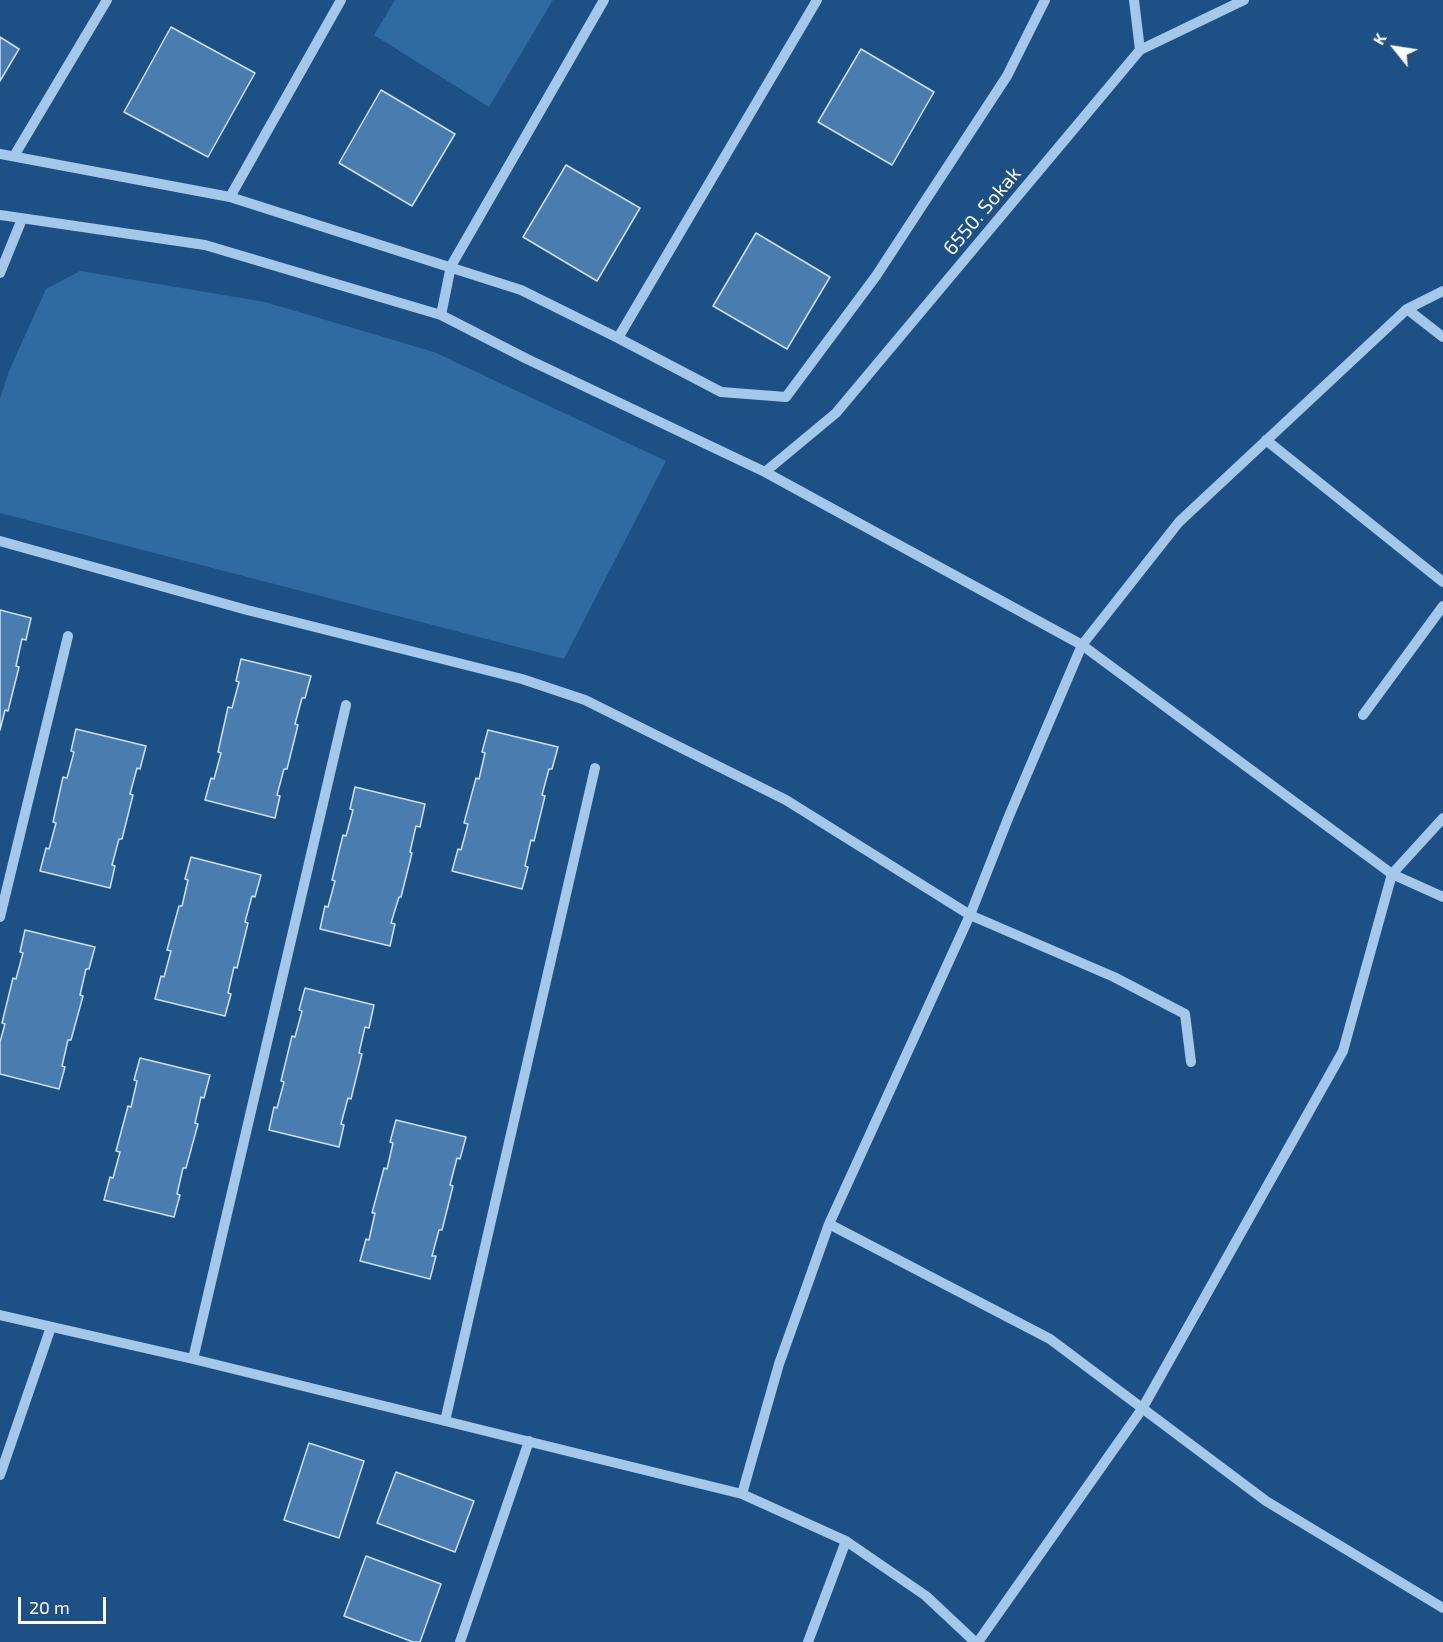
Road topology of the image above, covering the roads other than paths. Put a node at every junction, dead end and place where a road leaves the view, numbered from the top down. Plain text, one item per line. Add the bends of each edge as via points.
1 (107, 0) edge
2 (341, 0) edge
3 (604, 0) edge
4 (817, 0) edge
5 (1045, 0) edge
6 (1134, 0) edge
7 (1244, 0) edge
8 (1140, 50) junction
9 (0, 154) edge
10 (14, 156) junction
11 (230, 196) junction
12 (0, 215) edge
13 (22, 219) junction
14 (451, 266) junction
15 (0, 273) edge
16 (1443, 291) edge
17 (1407, 309) junction
18 (441, 315) junction
19 (1443, 337) edge
20 (618, 338) junction
21 (1266, 440) junction
22 (765, 472) junction
23 (0, 541) edge
24 (1443, 582) edge
25 (1443, 606) edge
26 (68, 636) dead end
27 (1082, 645) junction
28 (346, 705) dead end
29 (1363, 715) dead end
30 (596, 768) dead end
31 (1443, 818) edge
32 (1392, 874) junction
33 (1443, 897) edge
34 (970, 915) junction
35 (0, 917) edge
36 (1191, 1062) dead end
37 (829, 1224) junction
38 (0, 1315) edge
39 (51, 1327) junction
40 (193, 1359) junction
41 (1142, 1408) junction
42 (445, 1421) junction
43 (529, 1441) junction
44 (0, 1475) edge
45 (742, 1494) junction
46 (846, 1541) junction
47 (1443, 1608) edge
48 (460, 1642) edge
49 (808, 1642) edge
50 (976, 1642) edge

1 - 10 street
2 - 11 street
3 - 14 street
4 - 20 street
5 - 20 street via 1007,76 876,276 786,397 721,392
6 - 8 street
7 - 8 street, 6550. Sokak
8 - 22 street, 6550. Sokak via 836,413
9 - 10 street
10 - 11 street
11 - 14 street
12 - 13 street
13 - 15 street
13 - 18 street via 206,245
14 - 18 street
14 - 20 street via 521,290
16 - 17 street
17 - 19 street
17 - 21 street
18 - 22 street
21 - 24 street
21 - 27 street via 1179,522
22 - 27 street
23 - 34 street via 247,610 522,679 585,700 786,800
25 - 29 street
26 - 35 street
27 - 32 street
27 - 34 street
28 - 40 street
30 - 42 street
31 - 32 street
32 - 33 street
32 - 41 street via 1343,1052
34 - 36 street via 1114,977 1185,1014
34 - 37 street
37 - 41 street via 1050,1339
37 - 45 street via 779,1365
38 - 39 street
39 - 40 street
39 - 44 street
40 - 42 street
41 - 47 street via 1266,1501
41 - 50 street
42 - 43 street
43 - 45 street
43 - 48 street
45 - 46 street
46 - 49 street
46 - 50 street via 926,1596

